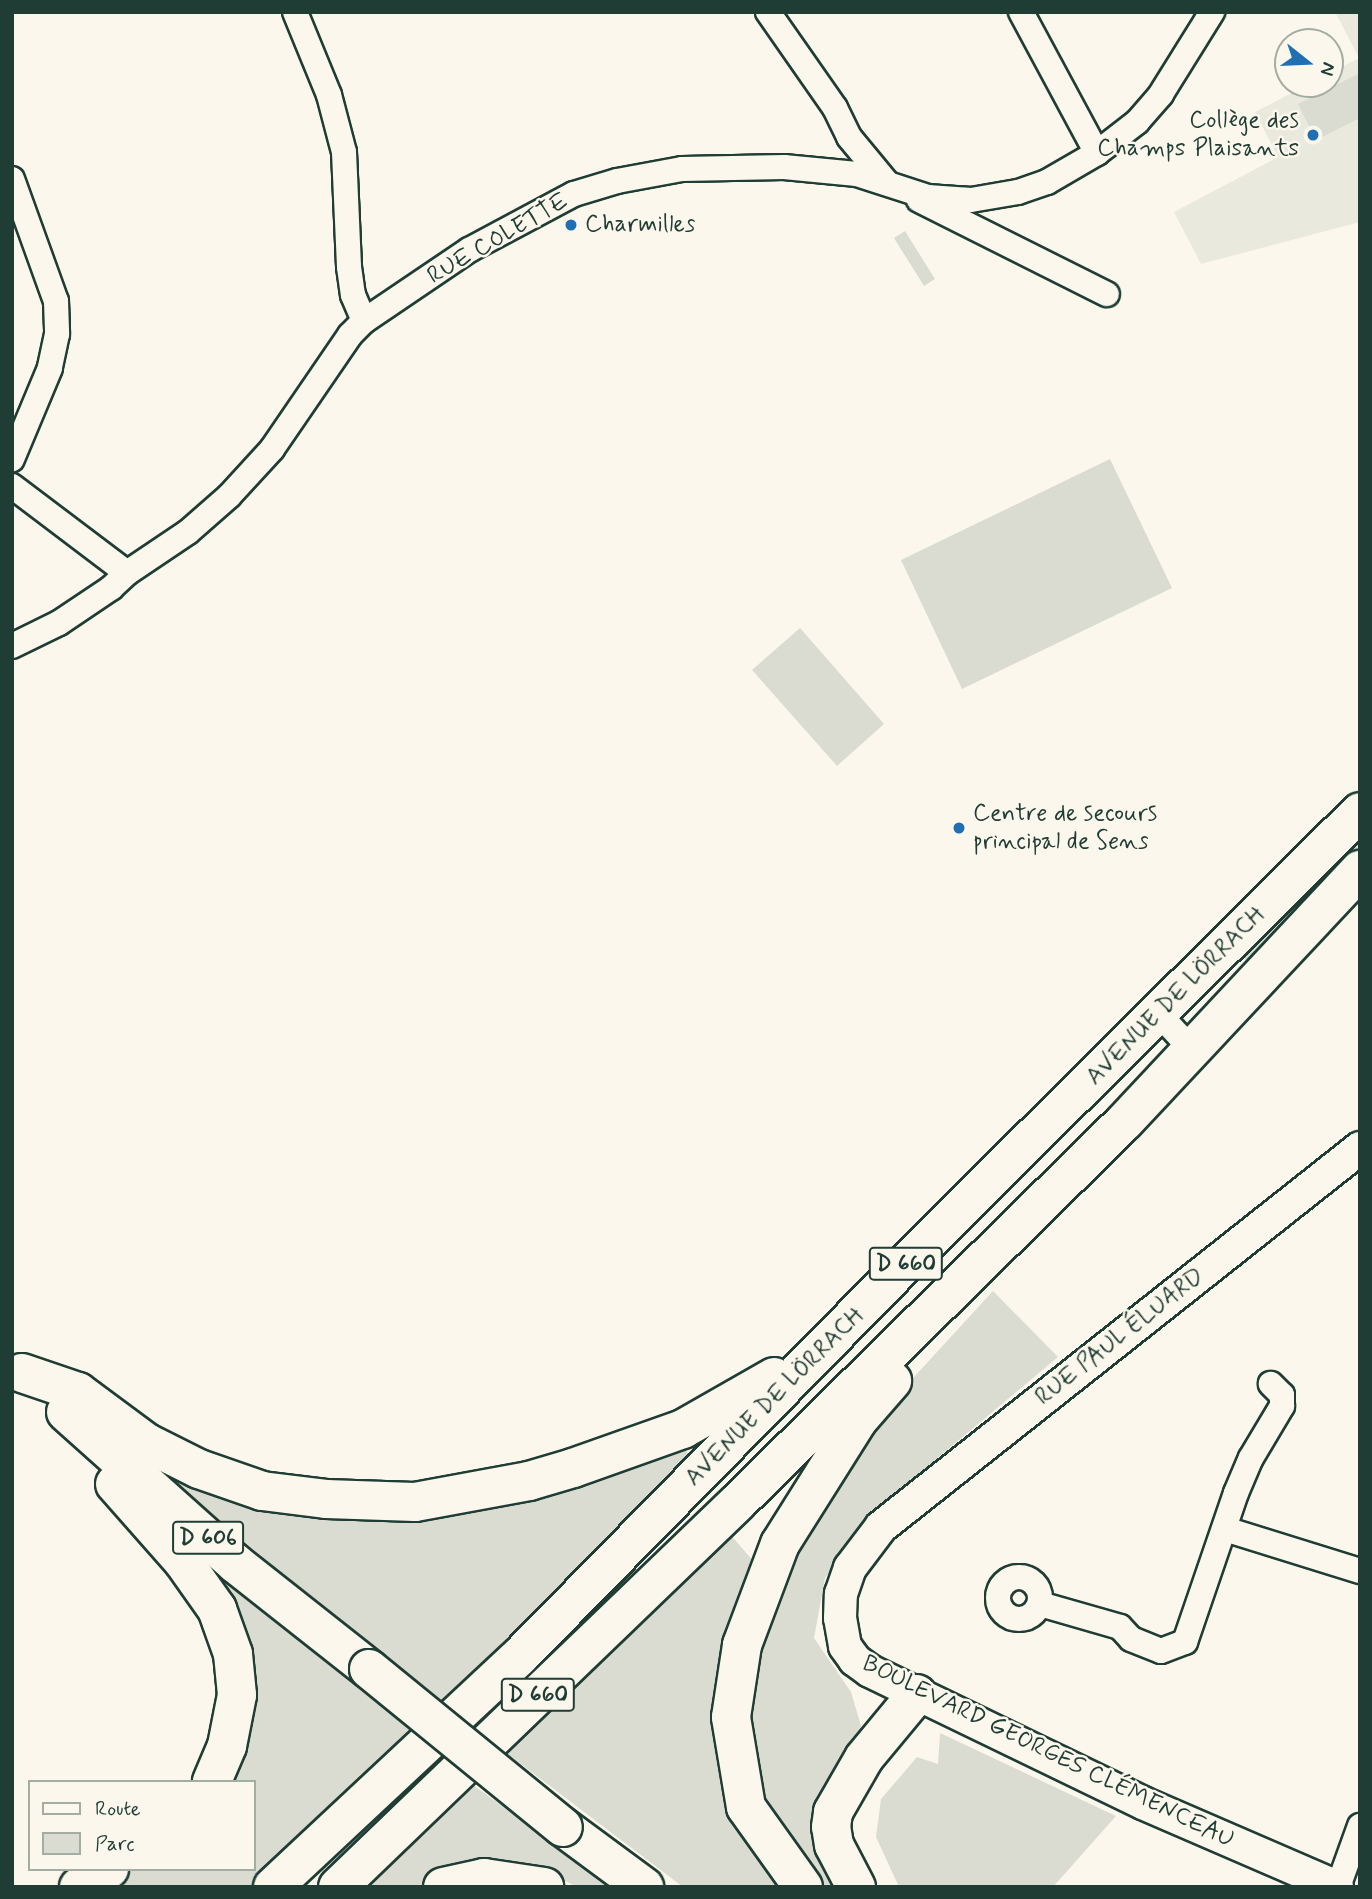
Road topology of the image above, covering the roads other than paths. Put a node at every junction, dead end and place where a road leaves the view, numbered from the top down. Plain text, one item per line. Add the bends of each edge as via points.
1 (295, 12) edge
2 (768, 12) edge
3 (1021, 12) edge
4 (1212, 12) edge
5 (1097, 153) junction
6 (12, 179) edge
7 (888, 185) junction
8 (1107, 294) dead end
9 (364, 321) junction
10 (12, 459) edge
11 (12, 486) edge
12 (127, 573) junction
13 (12, 646) edge
14 (1360, 812) edge
15 (1360, 870) edge
16 (1159, 1014) junction
17 (1192, 1049) junction
18 (1360, 1148) edge
19 (1040, 1203) junction
20 (900, 1269) junction
21 (17, 1368) edge
22 (1272, 1384) dead end
23 (52, 1399) junction
24 (683, 1429) junction
25 (712, 1461) junction
26 (737, 1503) junction
27 (881, 1527) joint
28 (1225, 1529) junction
29 (780, 1544) junction
30 (1360, 1571) edge
31 (1040, 1604) dead end
32 (917, 1694) junction
33 (213, 1780) edge
34 (1360, 1826) edge
35 (106, 1871) edge
36 (79, 1887) edge
37 (273, 1887) edge
38 (338, 1887) edge
39 (443, 1887) edge
40 (544, 1887) edge
41 (643, 1887) edge
42 (803, 1887) edge
43 (856, 1887) edge
44 (1338, 1887) edge

1 - 9 street via 329,95 344,152 349,267 353,295
2 - 7 street via 835,108 849,137
3 - 5 street
4 - 5 street, RUE COLETTE via 1161,94 1138,122
5 - 7 street, RUE COLETTE via 1047,181 983,198 928,197
6 - 10 street via 56,301 57,334 50,368
7 - 8 street
7 - 9 street, RUE COLETTE via 836,171 784,167 682,169 606,184 574,194 469,250
9 - 12 street, RUE COLETTE via 272,449 229,496 188,532
11 - 12 street
12 - 13 street, RUE COLETTE via 60,623
14 - 16 main road, AVENUE DE LÖRRACH / D 660
15 - 17 main road, AVENUE DE LÖRRACH / D 660
16 - 17 street
16 - 20 main road, AVENUE DE LÖRRACH / D 660
17 - 19 main road, AVENUE DE LÖRRACH / D 660
18 - 27 street, RUE PAUL ÉLUARD
19 - 26 main road, AVENUE DE LÖRRACH / D 660
19 - 29 main road via 858,1420
20 - 24 main road via 764,1385
20 - 25 main road, AVENUE DE LÖRRACH / D 660
21 - 23 main road, D 606
21 - 24 main road via 78,1392 147,1443 199,1469 262,1491 326,1499 415,1502 529,1480
22 - 28 street via 1282,1395 1282,1406 1251,1458
23 - 33 main road via 68,1434 183,1561 217,1609 233,1654 237,1695 227,1746
23 - 41 main road, D 606, bridge via 236,1563
24 - 25 main road
25 - 26 main road
25 - 37 main road, AVENUE DE LÖRRACH / D 660 via 519,1657
26 - 29 main road
26 - 38 main road, AVENUE DE LÖRRACH / D 660
27 - 32 street, BOULEVARD GEORGES CLÉMENCEAU via 850,1568 841,1594 840,1634 855,1660
28 - 30 street
28 - 31 street via 1185,1642 1173,1649 1161,1651 1130,1639 1120,1627
29 - 42 main road via 742,1645 731,1717 746,1807
32 - 43 main road via 864,1758 834,1812 834,1845
32 - 44 street, BOULEVARD GEORGES CLÉMENCEAU via 1143,1803
34 - 44 street
35 - 36 main road
39 - 40 main road via 484,1878

